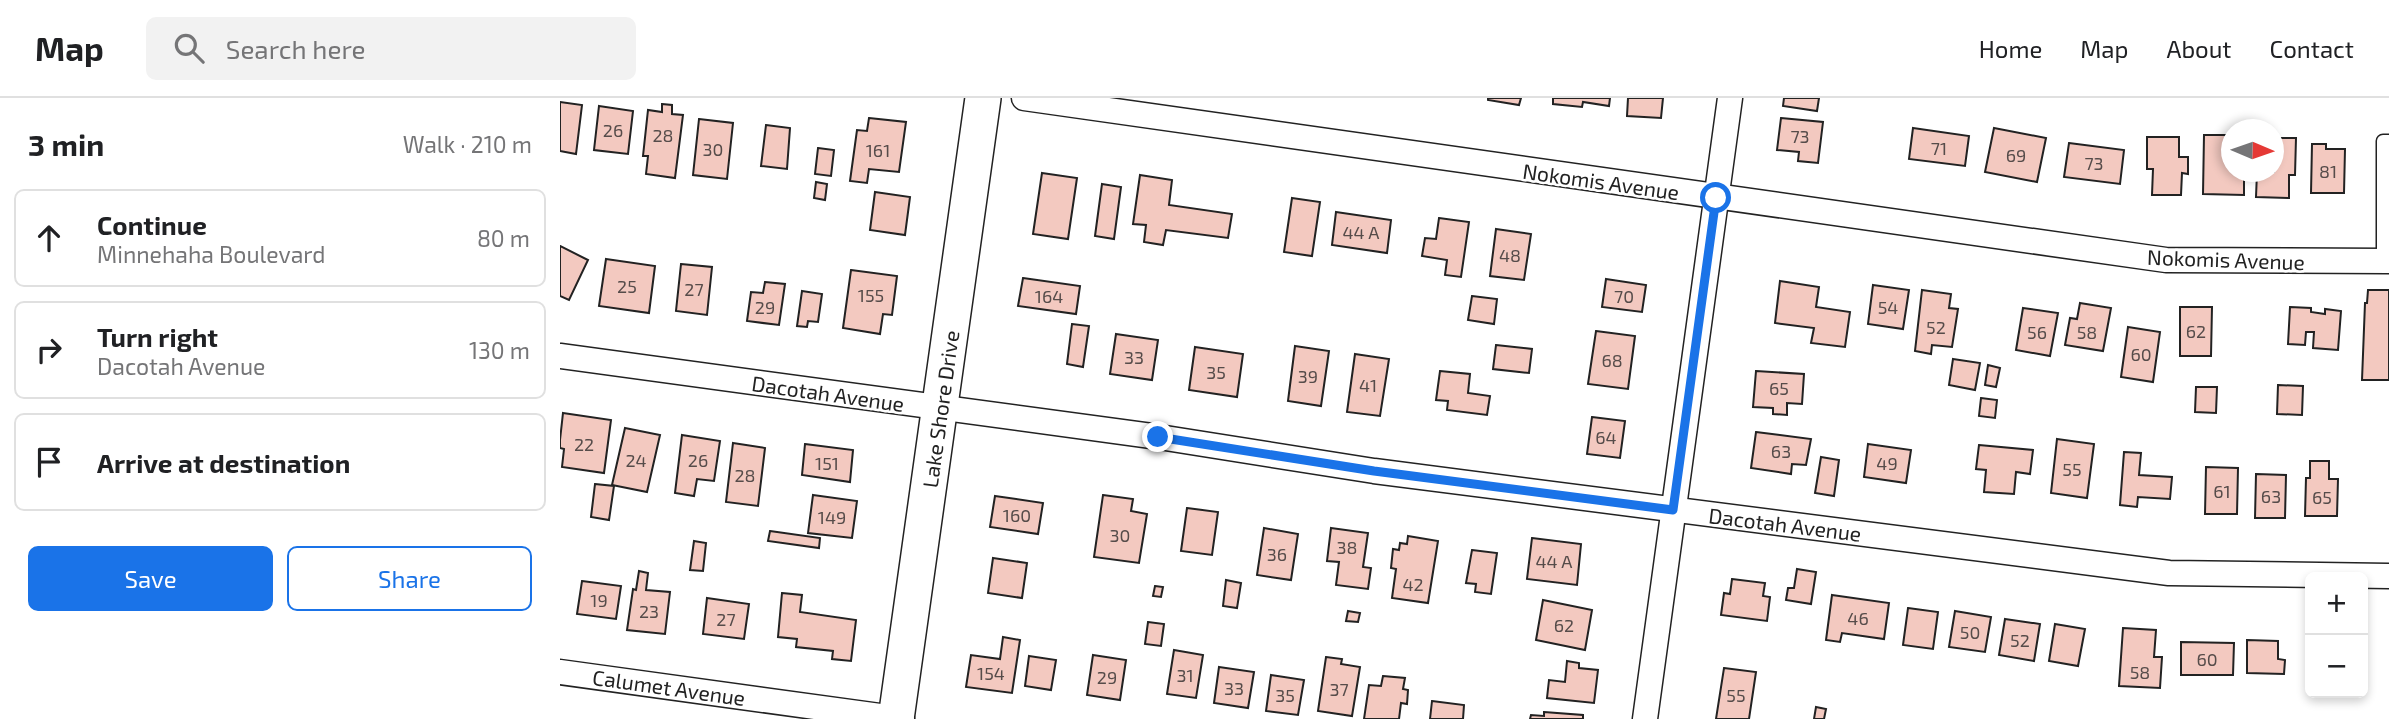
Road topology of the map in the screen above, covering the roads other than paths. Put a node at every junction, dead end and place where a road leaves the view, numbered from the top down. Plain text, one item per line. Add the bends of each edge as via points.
1 (1024, 98) edge
2 (1730, 98) edge
3 (976, 99) edge
4 (2389, 141) edge
5 (2386, 192) edge
6 (1716, 198) junction
7 (2386, 261) edge
8 (560, 356) edge
9 (940, 409) junction
10 (1673, 510) junction
11 (2389, 576) edge
12 (560, 672) edge
13 (896, 719) edge
14 (902, 719) edge
15 (1645, 719) edge

1 - 6 street, Nokomis Avenue
2 - 6 street
3 - 9 street, Lake Shore Drive
4 - 5 lane via 2383,141
5 - 7 lane
6 - 7 street, Nokomis Avenue via 2166,260
6 - 10 street
8 - 9 street, Dacotah Avenue
9 - 10 street, Dacotah Avenue
9 - 13 street, Lake Shore Drive
10 - 11 street, Dacotah Avenue via 2168,573
10 - 15 street
12 - 13 street, Calumet Avenue
13 - 14 street, Calumet Avenue

